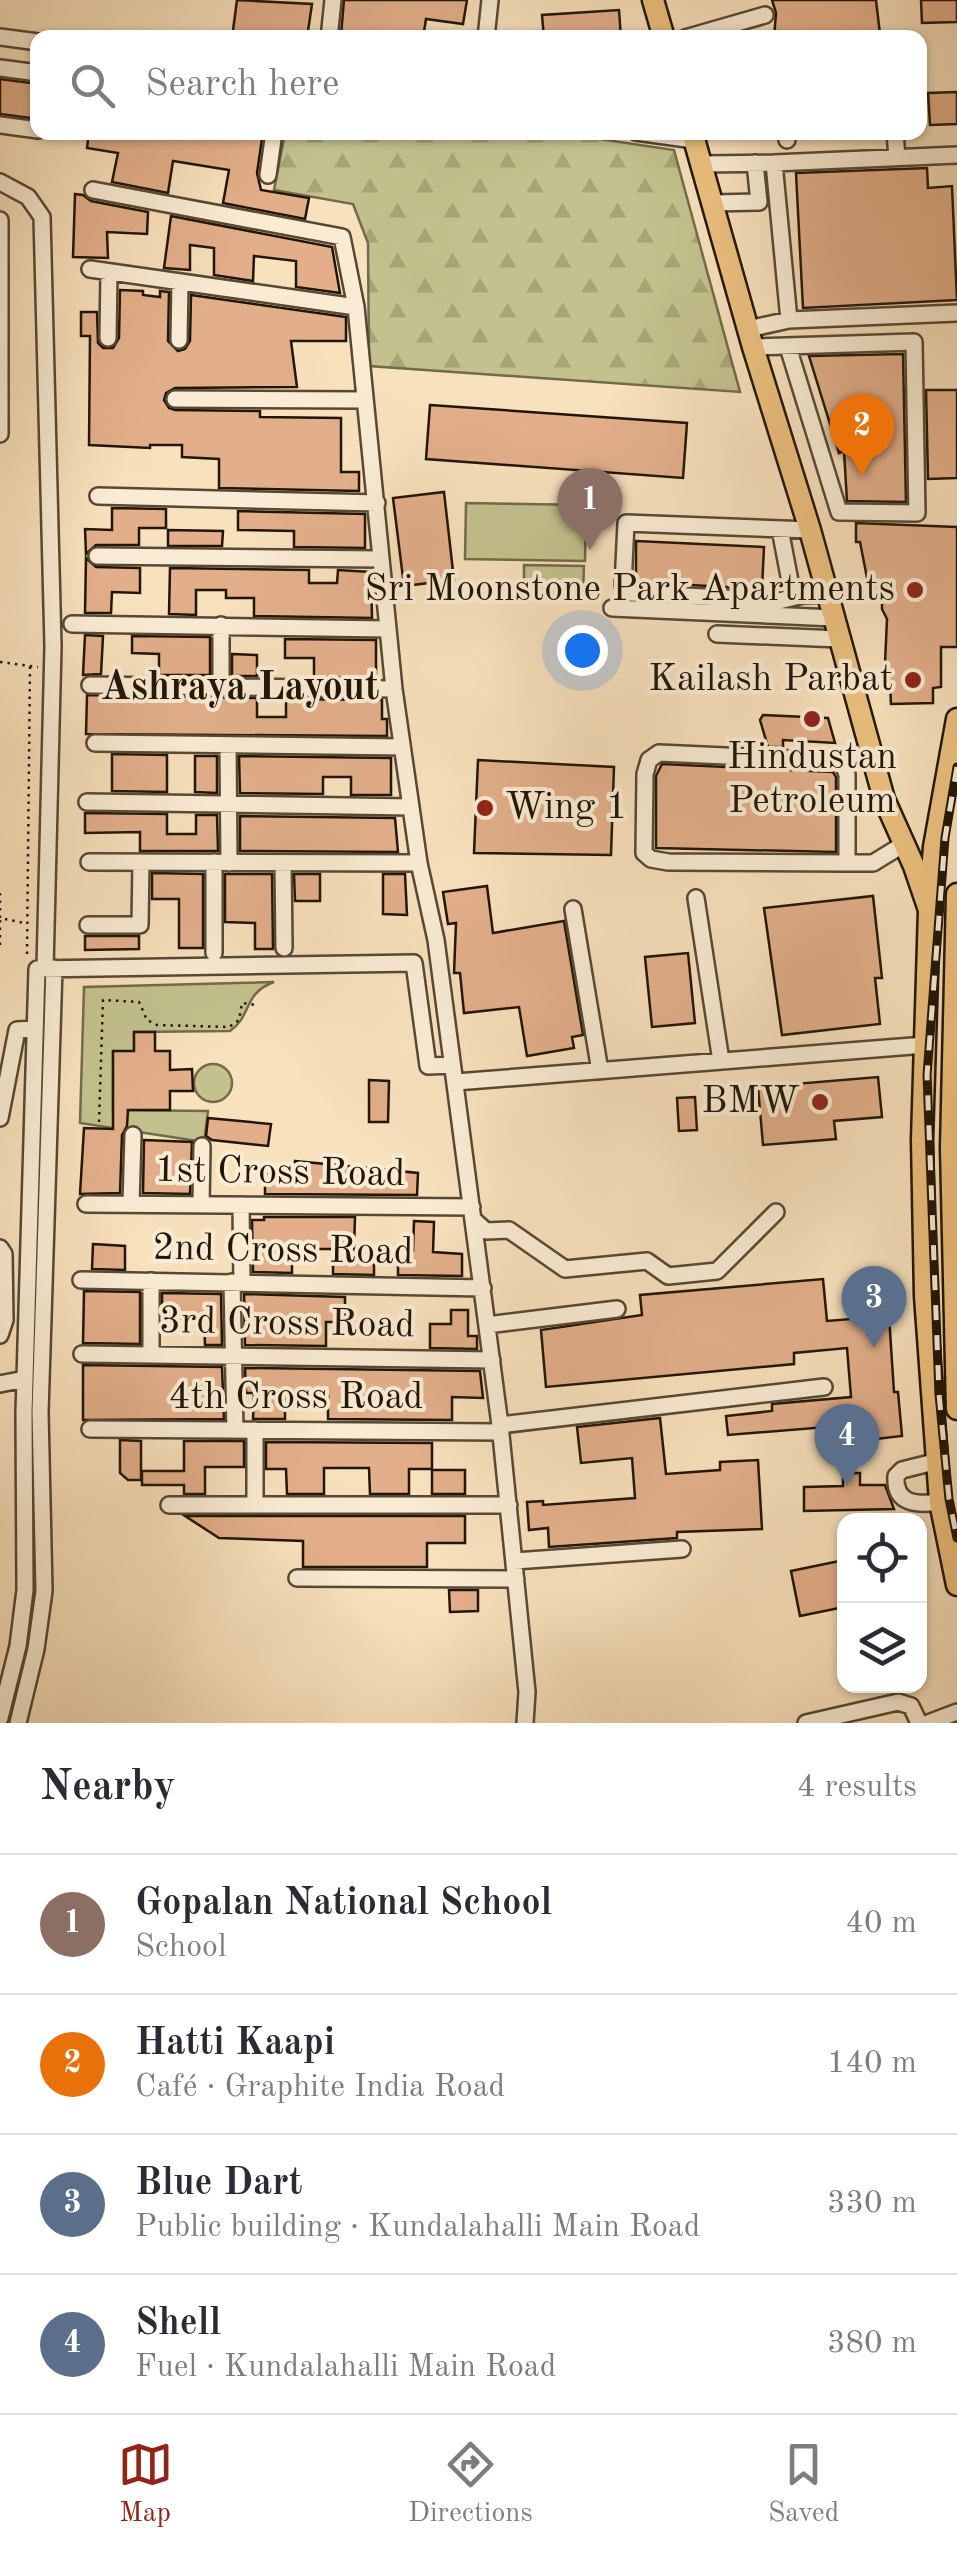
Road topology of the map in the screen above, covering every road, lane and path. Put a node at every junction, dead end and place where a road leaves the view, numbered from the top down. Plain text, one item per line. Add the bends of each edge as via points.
1 (333, 0) edge
2 (490, 0) edge
3 (653, 0) edge
4 (765, 14) dead end
5 (330, 30) edge
6 (487, 30) edge
7 (662, 30) edge
8 (712, 30) edge
9 (0, 37) edge
10 (30, 41) edge
11 (0, 68) edge
12 (30, 72) edge
13 (0, 125) edge
14 (30, 129) edge
15 (273, 140) edge
16 (694, 140) edge
17 (896, 140) edge
18 (957, 155) edge
19 (897, 158) junction
20 (774, 163) junction
21 (702, 164) junction
22 (755, 164) junction
23 (268, 175) dead end
24 (0, 182) edge
25 (92, 190) dead end
26 (713, 203) junction
27 (0, 220) edge
28 (90, 269) dead end
29 (109, 272) junction
30 (180, 282) junction
31 (356, 307) junction
32 (957, 314) edge
33 (789, 320) junction
34 (108, 338) dead end
35 (751, 338) junction
36 (179, 340) dead end
37 (788, 347) junction
38 (175, 399) dead end
39 (363, 400) junction
40 (0, 434) edge
41 (98, 496) dead end
42 (377, 504) junction
43 (780, 529) junction
44 (810, 530) junction
45 (97, 556) dead end
46 (379, 559) junction
47 (828, 594) junction
48 (792, 598) junction
49 (612, 608) dead end
50 (834, 618) junction
51 (72, 624) dead end
52 (220, 626) junction
53 (387, 629) junction
54 (717, 634) dead end
55 (840, 639) junction
56 (0, 662) edge
57 (52, 669) junction
58 (90, 685) dead end
59 (220, 687) junction
60 (394, 689) junction
61 (957, 719) edge
62 (95, 743) dead end
63 (228, 745) junction
64 (402, 747) junction
65 (87, 802) dead end
66 (228, 804) junction
67 (412, 807) junction
68 (900, 834) junction
69 (89, 862) dead end
70 (141, 862) junction
71 (221, 862) junction
72 (283, 862) junction
73 (420, 863) junction
74 (847, 863) junction
75 (0, 894) edge
76 (696, 898) dead end
77 (956, 904) edge
78 (573, 909) dead end
79 (930, 910) junction
80 (0, 918) edge
81 (88, 925) dead end
82 (46, 926) junction
83 (0, 945) edge
84 (284, 948) dead end
85 (214, 953) dead end
86 (45, 968) junction
87 (256, 1005) dead end
88 (35, 1029) junction
89 (924, 1045) junction
90 (721, 1061) junction
91 (452, 1065) junction
92 (600, 1070) junction
93 (456, 1082) junction
94 (954, 1084) edge
95 (0, 1118) edge
96 (99, 1122) dead end
97 (133, 1134) dead end
98 (202, 1146) dead end
99 (954, 1149) edge
100 (86, 1204) dead end
101 (131, 1204) junction
102 (201, 1205) junction
103 (241, 1205) junction
104 (776, 1212) dead end
105 (474, 1214) junction
106 (0, 1248) edge
107 (82, 1280) dead end
108 (152, 1281) junction
109 (237, 1282) junction
110 (483, 1288) junction
111 (617, 1309) dead end
112 (488, 1325) junction
113 (0, 1334) edge
114 (955, 1337) edge
115 (82, 1354) dead end
116 (151, 1355) junction
117 (233, 1356) junction
118 (492, 1360) junction
119 (25, 1379) junction
120 (0, 1384) edge
121 (824, 1387) dead end
122 (957, 1409) edge
123 (500, 1428) junction
124 (90, 1429) dead end
125 (234, 1430) junction
126 (255, 1430) junction
127 (938, 1461) junction
128 (940, 1502) junction
129 (169, 1505) dead end
130 (256, 1505) junction
131 (509, 1505) junction
132 (682, 1549) dead end
133 (514, 1561) junction
134 (296, 1578) dead end
135 (516, 1579) junction
136 (957, 1585) edge
137 (1, 1709) edge
138 (957, 1712) edge
139 (19, 1717) edge
140 (525, 1723) edge
141 (806, 1723) edge
142 (919, 1723) edge
143 (928, 1723) edge

1 - 5 street
2 - 6 street
3 - 7 main road
4 - 8 street
9 - 10 street
11 - 12 street
13 - 14 street
15 - 23 street
16 - 21 main road
17 - 19 street
18 - 19 street
19 - 20 street
20 - 22 street
20 - 33 street
21 - 22 street
21 - 26 main road
22 - 26 street via 759,202
24 - 57 street via 28,198 42,217
25 - 31 street via 342,236
26 - 35 main road
27 - 40 street
28 - 29 street
29 - 30 street
29 - 34 street
30 - 31 street
30 - 36 street
31 - 39 street
32 - 33 street
33 - 35 street
35 - 37 street
35 - 44 main road
37 - 37 street via 914,342 917,513 839,512
38 - 39 street
39 - 42 street
41 - 42 street
42 - 46 street
43 - 44 street
43 - 48 street
43 - 48 street via 626,522 622,580 631,593
44 - 47 main road
45 - 46 street
46 - 53 street
47 - 48 street
47 - 50 main road
49 - 50 street
50 - 55 main road
51 - 52 street
52 - 53 street
52 - 59 street
53 - 60 street
54 - 55 street
55 - 68 main road
56 - 57 path
57 - 82 street
58 - 59 street
59 - 60 street
60 - 64 street
61 - 79 main road
62 - 63 street
63 - 64 street
63 - 66 street
64 - 67 street
65 - 66 street
66 - 67 street
66 - 71 street
67 - 73 street
68 - 74 street via 874,863
68 - 79 main road
69 - 70 street
70 - 71 street
70 - 81 street via 140,925
71 - 72 street
71 - 85 street
72 - 73 street
72 - 84 street
73 - 91 street
74 - 74 street via 651,859 644,853 648,760 660,754 836,761 847,776
75 - 80 path
76 - 90 street
77 - 79 main road
77 - 94 main road
78 - 92 street
79 - 89 main road
80 - 82 path
80 - 83 path
82 - 86 street
86 - 88 street
86 - 91 street via 414,964 428,1066
86 - 139 street via 44,1591
87 - 96 path via 242,1002 239,1020 228,1027 157,1025 139,1002 103,1000
88 - 95 street via 17,1030
88 - 119 street
89 - 90 street
89 - 127 main road via 925,1296
90 - 92 street
91 - 93 street
92 - 93 street
93 - 105 street
94 - 99 main road
97 - 101 street
98 - 102 street
99 - 114 main road
100 - 101 street, 1st Cross Road
101 - 102 street, 1st Cross Road
102 - 103 street, 1st Cross Road
103 - 105 street, 1st Cross Road
103 - 109 street
104 - 105 street, 1st Cross Road via 717,1271 668,1276 647,1260 565,1269 509,1230 486,1232
105 - 110 street
106 - 113 street via 6,1320
107 - 108 street, 2nd Cross Road
108 - 109 street, 2nd Cross Road
108 - 116 street
109 - 110 street, 2nd Cross Road
109 - 117 street
110 - 112 street
111 - 112 street
112 - 118 street
114 - 122 main road
115 - 116 street, 3rd Cross Road
116 - 117 street, 3rd Cross Road
117 - 118 street, 3rd Cross Road
117 - 125 street
118 - 123 street
119 - 120 street
119 - 137 street via 25,1590
121 - 123 street, 4th Cross Road
123 - 126 street, 4th Cross Road
123 - 131 street
124 - 125 street, 4th Cross Road
125 - 126 street, 4th Cross Road
126 - 130 street
127 - 128 main road
127 - 128 street via 902,1470 895,1487 910,1504
128 - 136 main road
129 - 130 street
130 - 131 street
131 - 133 street
132 - 133 street
133 - 135 street
134 - 135 street
135 - 140 street
137 - 139 street
138 - 143 street
141 - 142 street via 898,1702 911,1706

